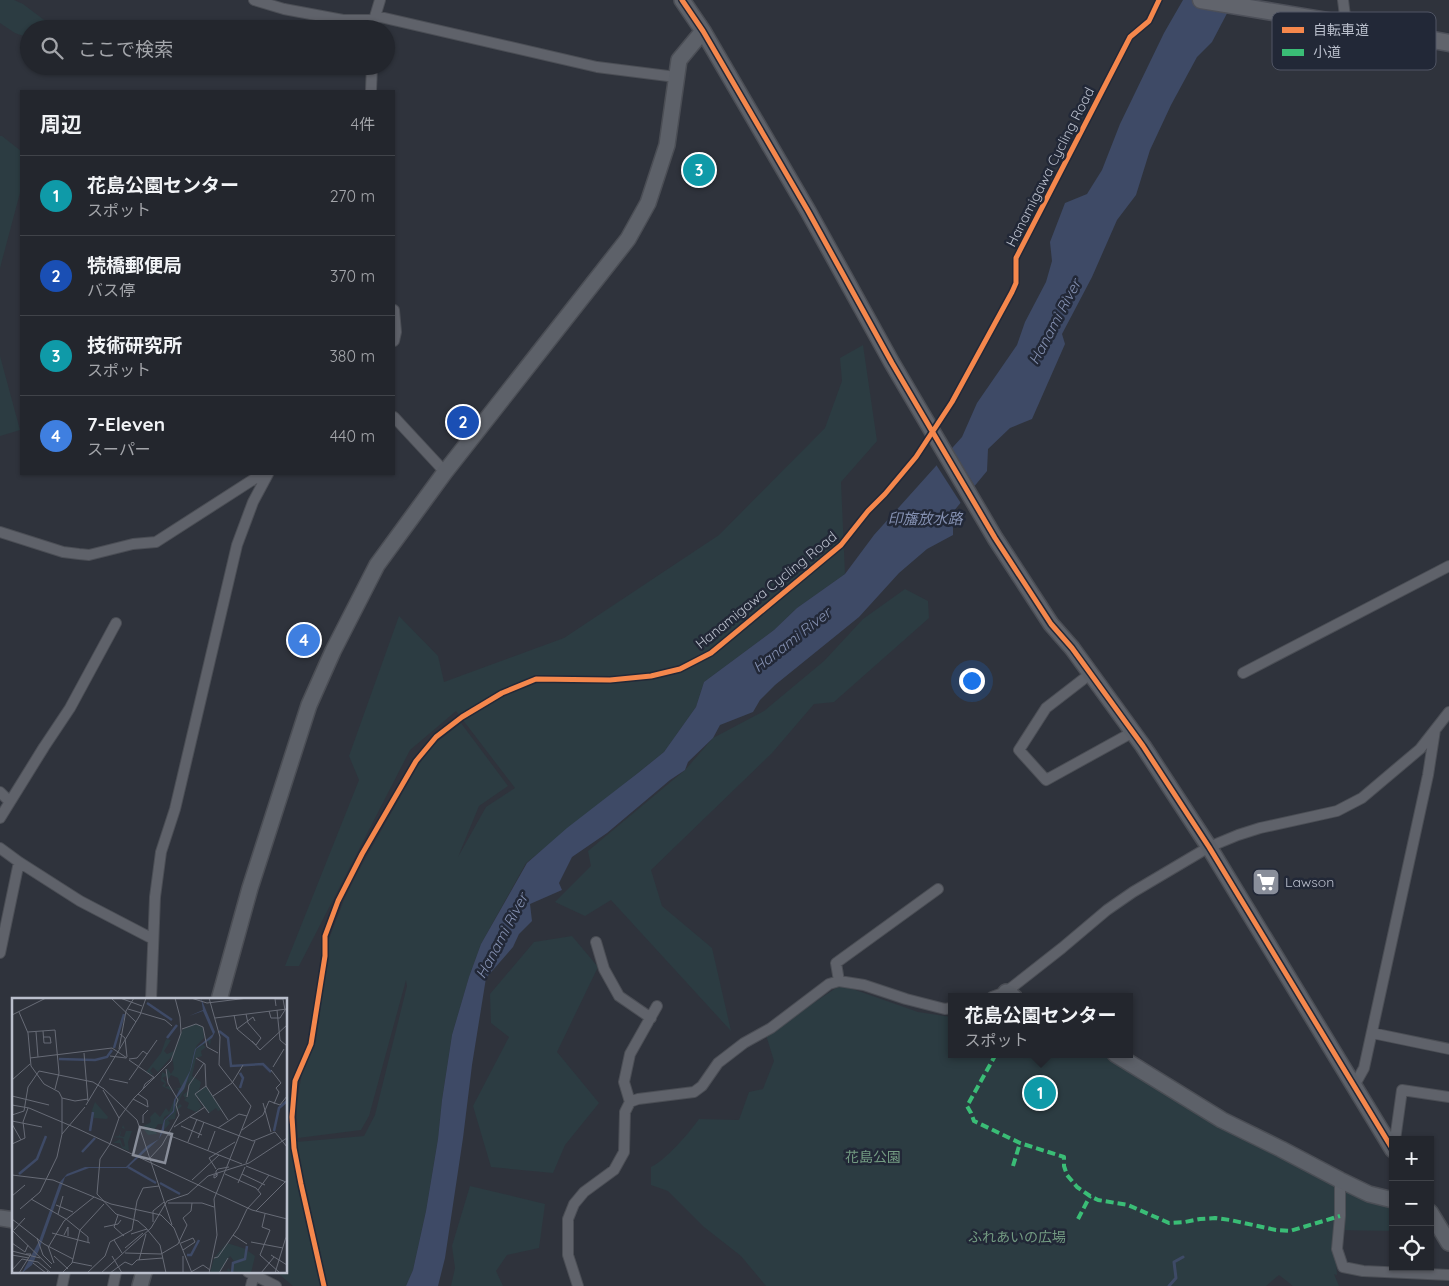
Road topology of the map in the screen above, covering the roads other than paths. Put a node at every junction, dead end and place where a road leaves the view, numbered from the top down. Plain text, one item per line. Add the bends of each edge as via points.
1 (254, 0) edge
2 (380, 0) edge
3 (682, 0) edge
4 (1202, 0) edge
5 (1272, 12) edge
6 (343, 20) edge
7 (375, 20) edge
8 (395, 26) edge
9 (703, 31) junction
10 (1436, 41) edge
11 (1449, 43) edge
12 (372, 75) edge
13 (676, 77) junction
14 (371, 90) edge
15 (395, 321) edge
16 (395, 336) edge
17 (395, 418) edge
18 (445, 472) junction
19 (265, 475) edge
20 (267, 475) edge
21 (0, 532) edge
22 (1449, 566) edge
23 (116, 624) dead end
24 (1243, 673) dead end
25 (1090, 674) junction
26 (1449, 712) edge
27 (1435, 729) junction
28 (1133, 732) junction
29 (0, 792) edge
30 (10, 802) junction
31 (0, 818) edge
32 (1209, 847) junction
33 (0, 848) edge
34 (19, 862) junction
35 (938, 889) dead end
36 (153, 939) junction
37 (596, 942) dead end
38 (0, 953) edge
39 (839, 981) junction
40 (1006, 993) edge
41 (151, 998) edge
42 (220, 998) edge
43 (658, 1006) dead end
44 (948, 1008) edge
45 (651, 1018) junction
46 (1372, 1033) junction
47 (1449, 1049) edge
48 (1121, 1058) edge
49 (1354, 1086) junction
50 (1449, 1097) edge
51 (630, 1102) junction
52 (1396, 1136) edge
53 (1389, 1143) edge
54 (1340, 1180) junction
55 (1389, 1199) edge
56 (1434, 1217) edge
57 (1445, 1229) edge
58 (1449, 1243) edge
59 (253, 1274) edge
60 (1449, 1274) edge
61 (276, 1286) edge
62 (578, 1286) edge

1 - 6 street
2 - 7 street
3 - 9 street
4 - 5 main road
8 - 13 street via 597,67
9 - 13 street via 679,60
9 - 25 street via 995,538 1051,624
10 - 11 main road
12 - 14 street
13 - 18 street via 667,145 648,203 628,239
15 - 16 street
17 - 18 street
18 - 42 street via 377,565 309,705 250,888
19 - 21 street via 156,542 79,554
20 - 36 street via 252,502 237,545 175,809 161,852
22 - 24 street
23 - 30 street via 70,708
25 - 28 street
25 - 28 street via 1046,708 1019,750 1046,780
26 - 27 street
27 - 32 street via 1420,749 1362,798 1345,807 1260,828
27 - 46 street
28 - 32 street
29 - 30 street
30 - 31 street
32 - 40 street via 1107,910
32 - 49 street
33 - 34 street
34 - 36 street via 80,901
34 - 38 street
35 - 39 street via 836,963
36 - 41 street
37 - 45 street via 604,970 619,996
39 - 44 street
39 - 51 street via 828,984 771,1028 744,1043 718,1063 694,1092
43 - 45 street
45 - 51 street via 630,1054 624,1082
46 - 47 street
46 - 49 street via 1364,1068
48 - 54 street via 1222,1120
49 - 53 street
50 - 52 street via 1402,1090
51 - 62 street via 624,1112 624,1152 614,1170 584,1192 568,1218 568,1255
54 - 55 street
54 - 60 street via 1337,1249 1343,1267 1363,1271
56 - 57 street
57 - 58 street
59 - 61 street

